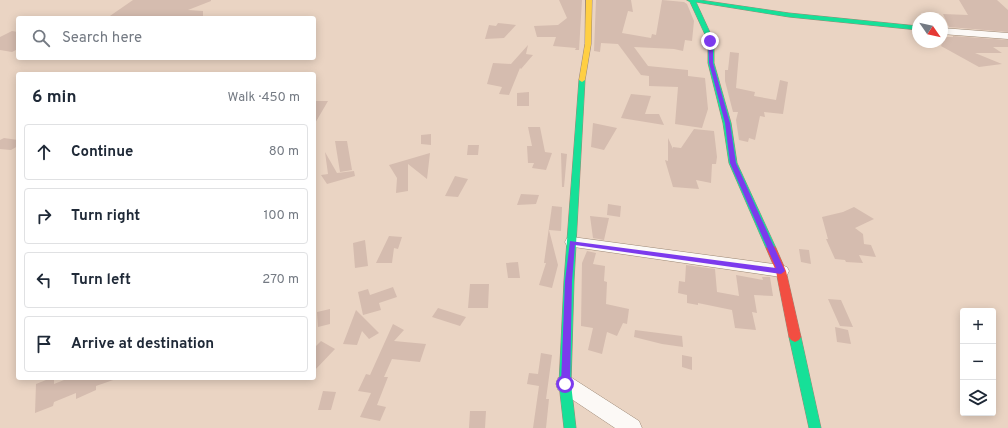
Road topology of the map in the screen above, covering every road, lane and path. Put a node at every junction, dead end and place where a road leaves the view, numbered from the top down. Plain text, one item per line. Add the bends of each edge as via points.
1 (589, 0) edge
2 (691, 0) edge
3 (912, 27) edge
4 (948, 31) edge
5 (1008, 36) edge
6 (572, 242) junction
7 (781, 271) junction
8 (565, 384) junction
9 (570, 428) edge
10 (632, 428) edge
11 (815, 428) edge

1 - 6 street via 588,44 581,83
2 - 3 street
2 - 7 street via 710,41 711,63 727,123 733,163
4 - 5 street
6 - 7 street
6 - 8 street
7 - 11 street
8 - 9 street
8 - 10 street

